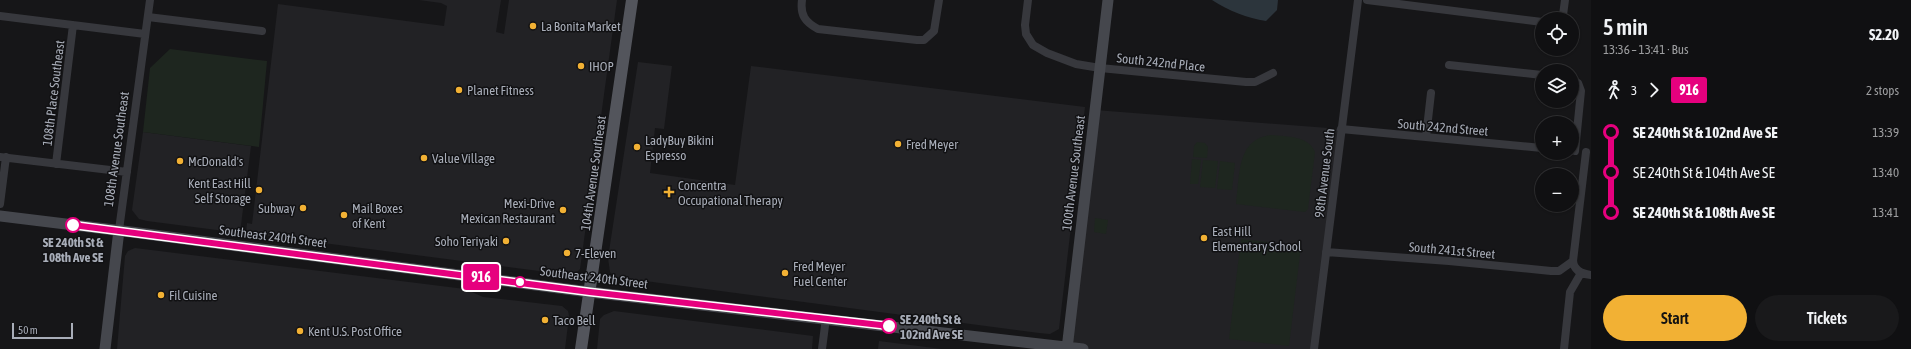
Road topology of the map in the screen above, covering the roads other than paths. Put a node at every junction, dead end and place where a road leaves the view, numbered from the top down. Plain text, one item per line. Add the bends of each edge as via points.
1 (150, 0) edge
2 (632, 0) edge
3 (802, 0) edge
4 (939, 0) edge
5 (1028, 0) edge
6 (1108, 0) edge
7 (1358, 0) edge
8 (1367, 0) edge
9 (1565, 0) edge
10 (1563, 12) edge
11 (0, 16) edge
12 (148, 17) junction
13 (1535, 21) edge
14 (73, 25) junction
15 (262, 32) dead end
16 (145, 34) junction
17 (1449, 65) dead end
18 (1100, 68) junction
19 (1273, 73) dead end
20 (1535, 74) edge
21 (1579, 86) edge
22 (1431, 93) dead end
23 (1579, 106) edge
24 (1341, 130) junction
25 (1426, 137) junction
26 (1535, 147) edge
27 (1588, 152) edge
28 (3, 157) edge
29 (56, 164) junction
30 (127, 172) junction
31 (0, 204) edge
32 (0, 216) edge
33 (119, 230) junction
34 (1326, 252) junction
35 (1573, 261) junction
36 (1578, 271) junction
37 (1591, 275) edge
38 (590, 292) junction
39 (826, 318) junction
40 (1067, 348) edge
41 (105, 349) edge
42 (581, 349) edge
43 (822, 349) edge
44 (1083, 349) edge
45 (1314, 349) edge
46 (1564, 349) edge

1 - 12 street, 108th Avenue Southeast
2 - 38 main road, 104th Avenue Southeast
3 - 4 street via 801,10 806,21 818,28 924,40 936,26
5 - 18 street, South 242nd Place via 1026,34 1033,45 1076,64
6 - 18 main road, 100th Avenue Southeast
7 - 24 street, 98th Avenue South
8 - 13 street
9 - 10 street
11 - 14 street
12 - 15 street
12 - 16 street, 108th Avenue Southeast
14 - 16 street
14 - 29 street, 108th Place Southeast
16 - 30 street, 108th Avenue Southeast
17 - 20 street
18 - 19 street, South 242nd Place via 1246,82 1255,82
18 - 40 main road, 100th Avenue Southeast
21 - 23 street
22 - 25 street
24 - 25 street, South 242nd Street
24 - 34 street, 98th Avenue South
25 - 26 street, South 242nd Street
27 - 35 street
28 - 29 street
28 - 31 street
29 - 30 street
30 - 33 street, 108th Avenue Southeast
32 - 33 main road, Southeast 240th Street
33 - 38 main road, Southeast 240th Street
33 - 41 main road, 108th Avenue Southeast
34 - 35 street, South 241st Street via 1551,271 1559,271
34 - 45 street, 98th Avenue South
35 - 36 street
36 - 37 street
36 - 46 street via 1570,292
38 - 39 main road, Southeast 240th Street
38 - 42 main road, 104th Avenue Southeast
39 - 40 main road, Southeast 240th Street
39 - 43 street
40 - 44 main road, Southeast 240th Street

